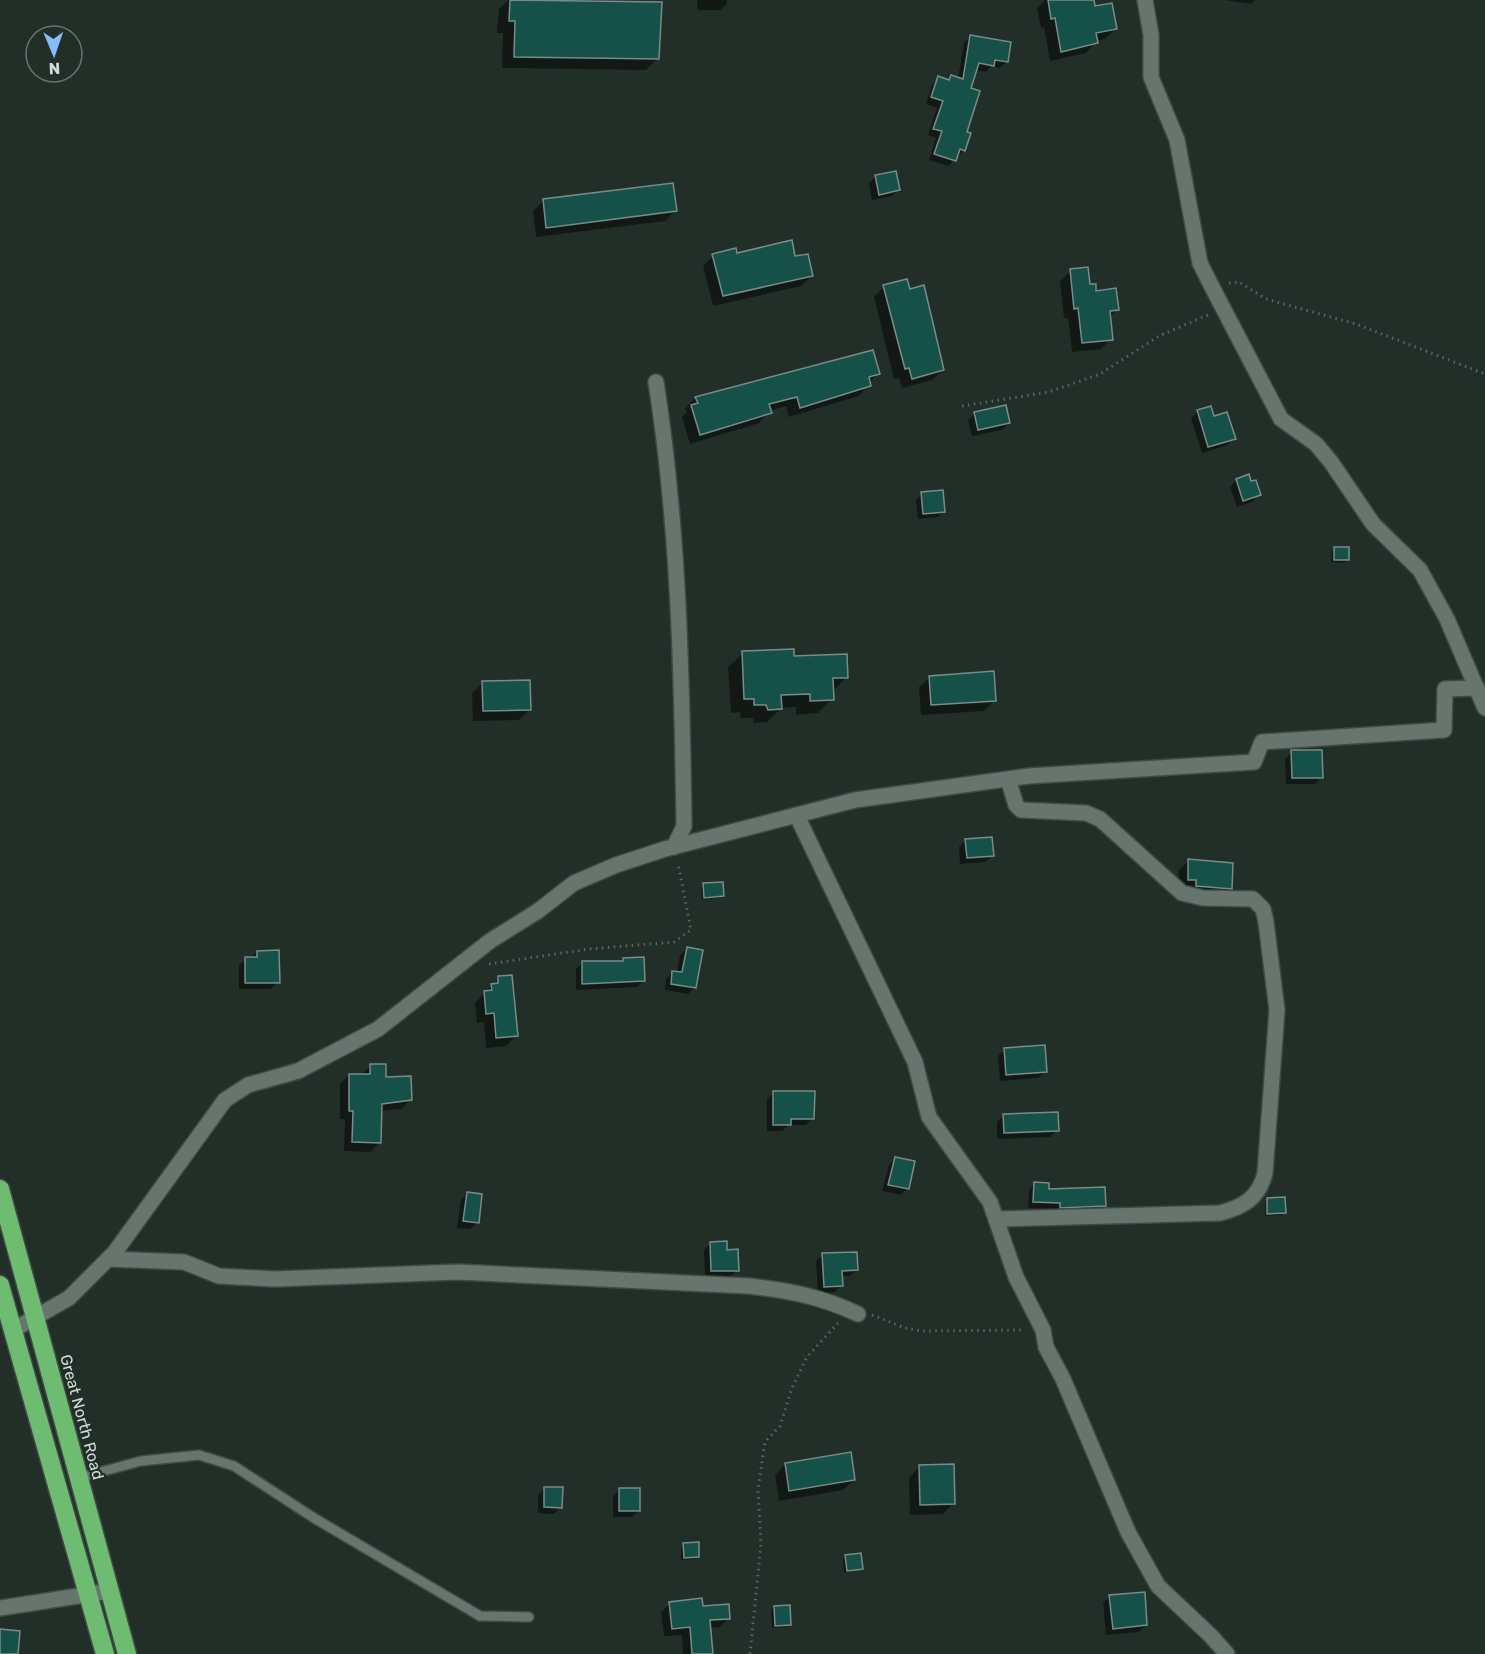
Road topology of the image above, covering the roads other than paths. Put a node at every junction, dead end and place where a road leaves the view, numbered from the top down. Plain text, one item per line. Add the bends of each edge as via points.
1 (1145, 0) edge
2 (656, 382) dead end
3 (1477, 688) junction
4 (1485, 708) edge
5 (1008, 779) junction
6 (797, 816) junction
7 (674, 846) junction
8 (0, 1189) edge
9 (996, 1219) junction
10 (108, 1258) junction
11 (0, 1285) edge
12 (858, 1314) road end
13 (36, 1319) junction
14 (13, 1330) junction
15 (78, 1478) junction
16 (110, 1591) junction
17 (88, 1594) junction
18 (0, 1608) edge
19 (529, 1617) dead end
20 (105, 1654) edge
21 (128, 1654) edge
22 (1227, 1654) edge

1 - 3 street via 1151,77 1177,140 1200,263 1210,285 1281,419 1316,444 1373,524 1420,570
2 - 7 street via 667,451 676,575 684,826
3 - 4 street
3 - 5 street via 1444,689 1444,730 1262,742 1254,762
5 - 6 street via 834,804
5 - 9 street via 1021,810 1078,810 1100,819 1182,893 1203,898 1253,899 1263,909 1266,922 1277,1010 1264,1173 1261,1188 1252,1199 1220,1213
6 - 7 street
6 - 9 street via 915,1062 929,1117 990,1202
7 - 10 street via 574,883 490,940 378,1029 298,1071 236,1091 214,1112 165,1185
8 - 13 highway, Great North Road
9 - 22 street via 1016,1277 1043,1330 1046,1347 1145,1564 1158,1586
10 - 12 street via 184,1262 219,1276 275,1279 458,1272 748,1286 826,1299
10 - 13 street via 69,1298
11 - 14 highway
13 - 14 street
13 - 15 highway, Great North Road
14 - 17 highway
15 - 16 highway, Great North Road
15 - 19 lane via 141,1461 199,1455 234,1466 480,1616
16 - 17 street
16 - 21 highway, Great North Road
17 - 18 street
17 - 20 highway

